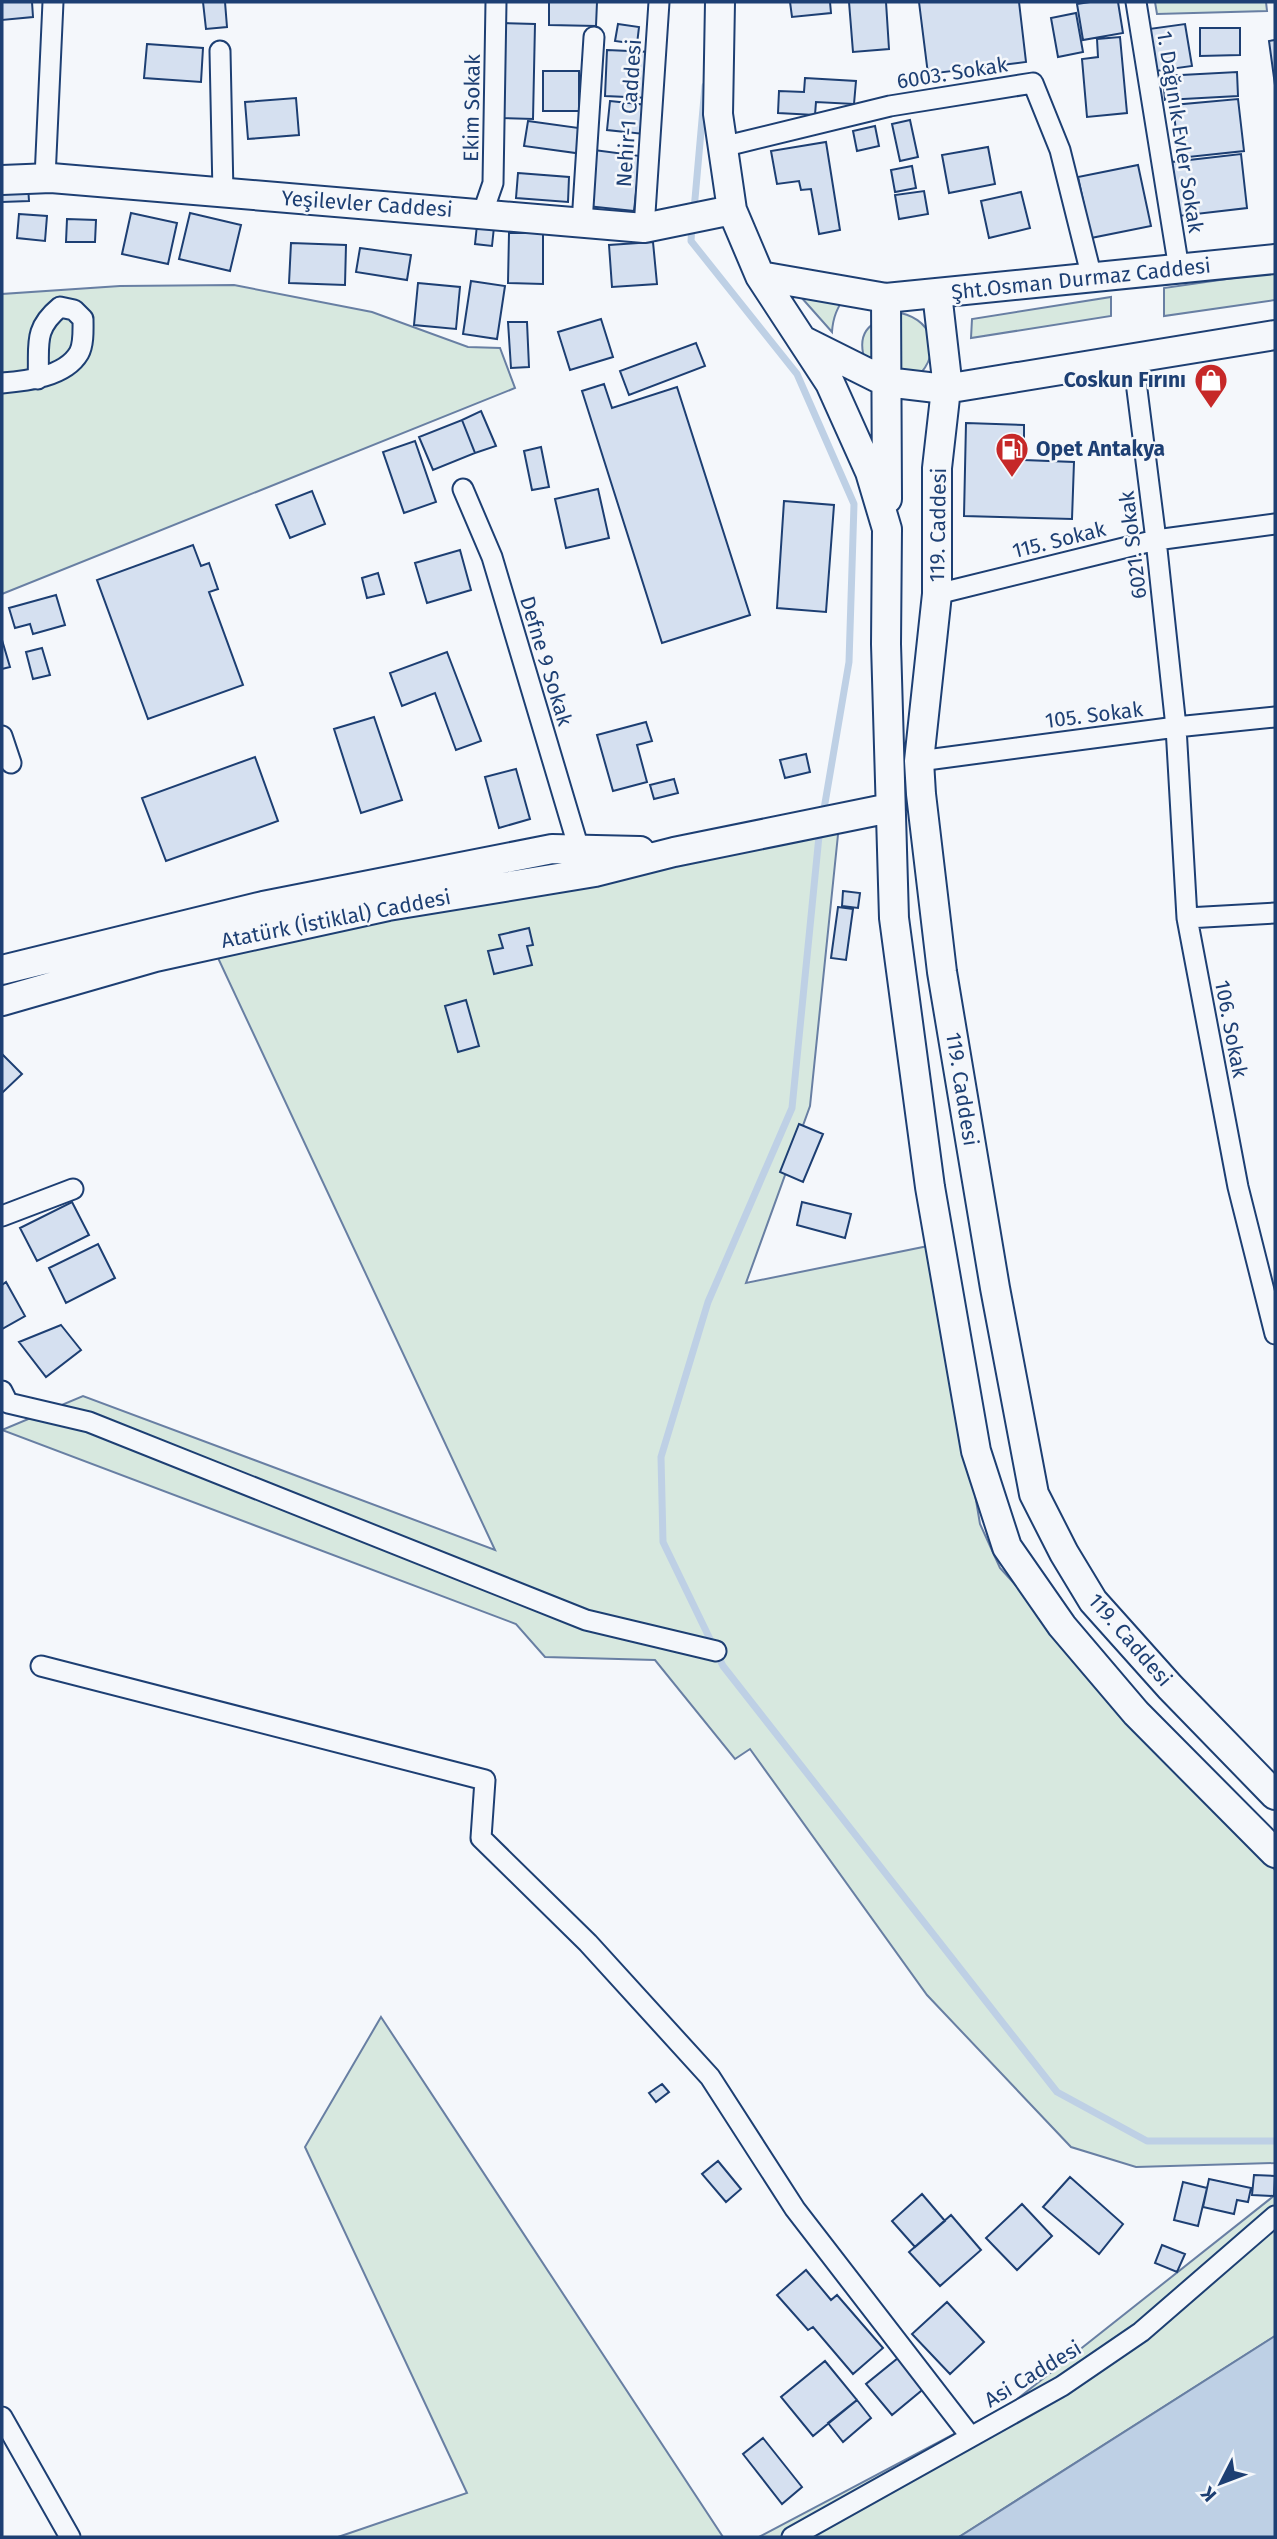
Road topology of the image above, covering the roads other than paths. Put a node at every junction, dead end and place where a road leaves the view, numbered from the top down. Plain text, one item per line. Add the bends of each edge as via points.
1 (53, 2) edge
2 (496, 2) edge
3 (659, 2) edge
4 (720, 2) edge
5 (1136, 2) edge
6 (594, 37) dead end
7 (220, 51) dead end
8 (722, 147) junction
9 (45, 178) junction
10 (2, 180) edge
11 (223, 194) junction
12 (483, 212) junction
13 (720, 213) junction
14 (582, 223) junction
15 (657, 225) junction
16 (1275, 259) edge
17 (1179, 269) junction
18 (760, 276) junction
19 (1092, 278) junction
20 (937, 293) junction
21 (886, 298) junction
22 (1275, 335) edge
23 (801, 340) junction
24 (1133, 358) junction
25 (38, 379) dead end
26 (886, 382) junction
27 (2, 383) edge
28 (945, 389) junction
29 (463, 489) dead end
30 (1275, 524) edge
31 (887, 529) junction
32 (1156, 540) junction
33 (937, 594) junction
34 (1275, 717) edge
35 (1176, 727) junction
36 (2, 736) edge
37 (919, 761) junction
38 (11, 763) dead end
39 (890, 808) junction
40 (579, 849) junction
41 (674, 852) junction
42 (1275, 913) edge
43 (1187, 918) junction
44 (2, 970) edge
45 (2, 1002) edge
46 (73, 1189) dead end
47 (2, 1216) edge
48 (1275, 1334) edge
49 (5, 1397) edge
50 (716, 1651) dead end
51 (41, 1665) dead end
52 (1275, 1795) edge
53 (1275, 1853) edge
54 (1275, 2216) edge
55 (2, 2417) edge
56 (971, 2437) junction
57 (70, 2537) edge
58 (792, 2537) edge

1 - 9 street
2 - 12 street, Ekim Sokak via 494,183
3 - 15 street, Nehir-1 Caddesi
4 - 8 street, 119. Caddesi via 718,114
5 - 17 street, 1. Dağınık Evler Sokak
6 - 14 street
7 - 11 street
8 - 13 street, 119. Caddesi
8 - 19 street, 6003. Sokak via 890,106 1032,83 1059,150
9 - 10 street, Yeşilevler Caddesi
9 - 11 street, Yeşilevler Caddesi
11 - 12 street, Yeşilevler Caddesi
12 - 14 street, Yeşilevler Caddesi
13 - 15 street, Yeşilevler Caddesi
13 - 18 street, 119. Caddesi
14 - 15 street, Yeşilevler Caddesi
16 - 17 street, Şht.Osman Durmaz Caddesi
17 - 19 street, Şht.Osman Durmaz Caddesi
18 - 21 street, Şht.Osman Durmaz Caddesi
18 - 23 street, 119. Caddesi
19 - 20 street, Şht.Osman Durmaz Caddesi
20 - 21 street, Şht.Osman Durmaz Caddesi
20 - 28 street, 119. Caddesi
21 - 26 street, 119. Caddesi
22 - 24 street
23 - 26 street
23 - 31 street, 119. Caddesi via 830,383 859,446
24 - 28 street
24 - 32 street, 6021. Sokak
25 - 27 street
26 - 28 street
26 - 31 street, 119. Caddesi
28 - 33 street, 119. Caddesi via 937,468
29 - 40 street, Defne 9 Sokak via 492,557
30 - 32 street, 115. Sokak
31 - 39 street, 119. Caddesi
32 - 33 street, 115. Sokak
32 - 35 street, 6021. Sokak
33 - 37 street, 119. Caddesi
34 - 35 street, 105. Sokak
35 - 37 street, 105. Sokak
35 - 43 street, 106. Sokak
36 - 38 street
37 - 52 street, 119. Caddesi via 943,972 1034,1494 1093,1601
39 - 41 street, Atatürk (İstiklal) Caddesi
39 - 53 street, 119. Caddesi via 894,918 930,1186 976,1451 1007,1547 1109,1684
40 - 41 street, Atatürk (İstiklal) Caddesi
40 - 44 street, Atatürk (İstiklal) Caddesi via 552,849 263,906
41 - 45 street, Atatürk (İstiklal) Caddesi via 595,872 388,905 155,957
42 - 43 street
43 - 48 street, 106. Sokak via 1238,1187
46 - 47 street
49 - 50 street via 89,1422 586,1620
51 - 56 street via 485,1780 481,1838 588,1943 710,2077 795,2209
54 - 56 street, Asi Caddesi via 1141,2332 1062,2386
55 - 57 street
56 - 58 street, Asi Caddesi

